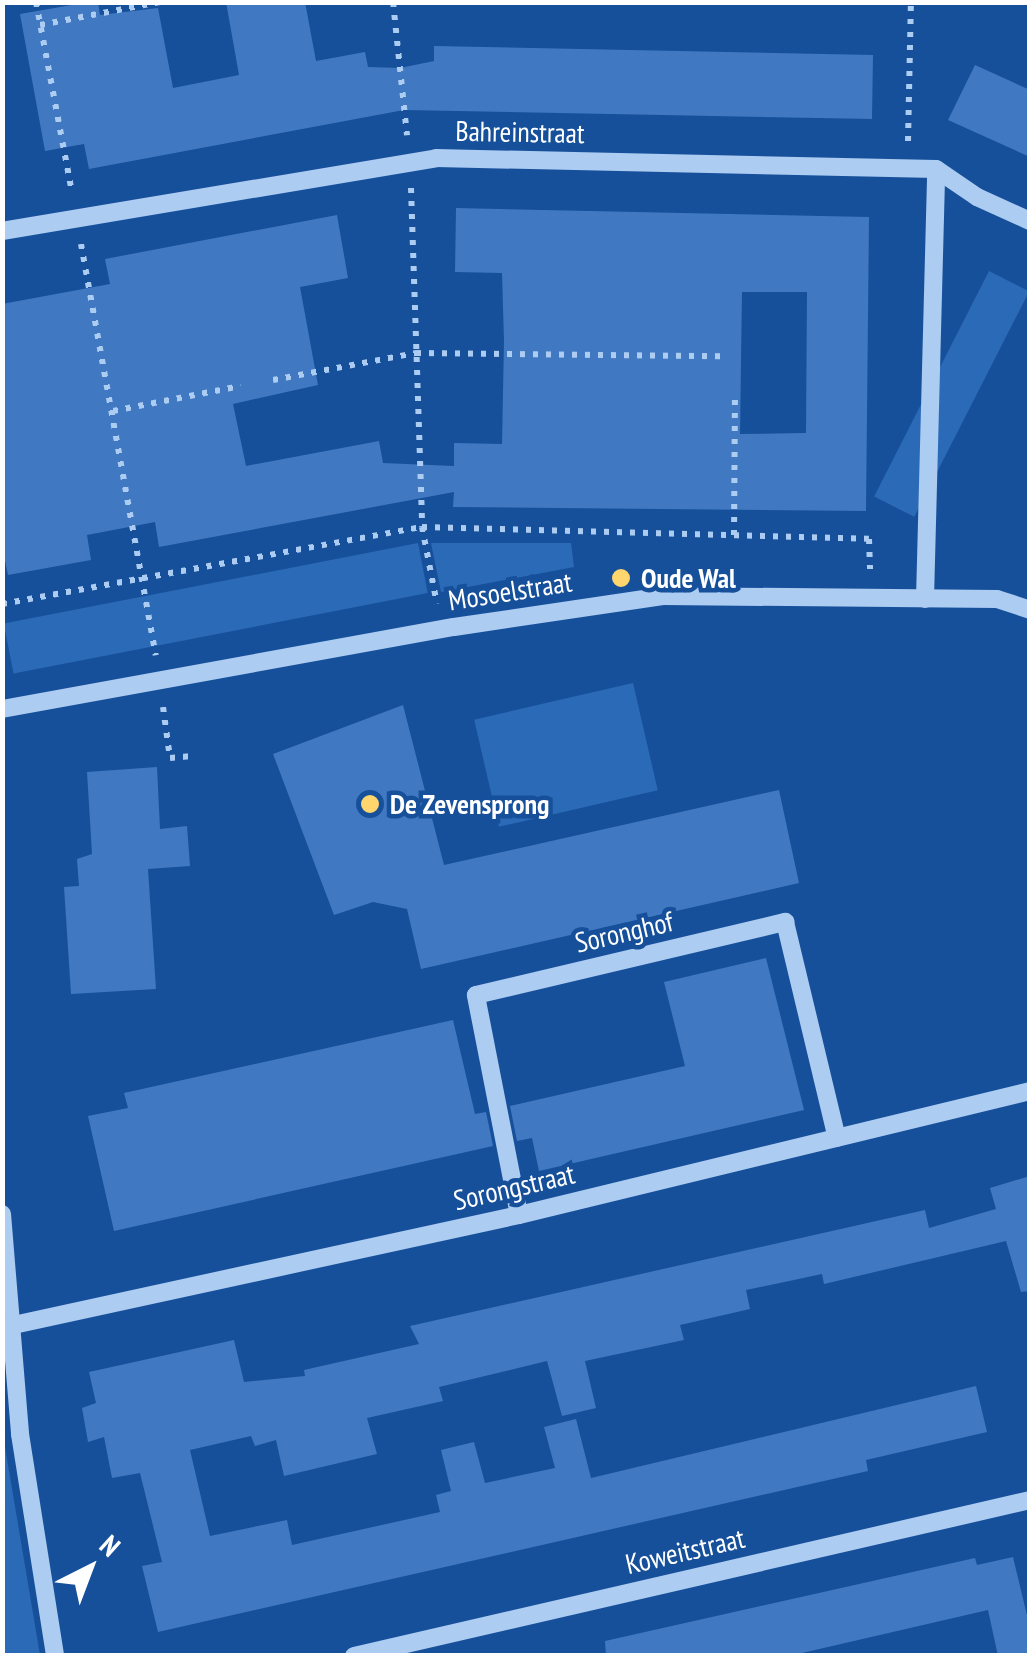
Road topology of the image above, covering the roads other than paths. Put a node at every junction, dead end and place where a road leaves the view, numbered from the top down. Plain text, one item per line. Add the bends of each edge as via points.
1 (936, 170) junction
2 (1030, 221) edge
3 (2, 231) edge
4 (926, 599) junction
5 (1030, 610) edge
6 (2, 708) edge
7 (1030, 1091) edge
8 (837, 1138) junction
9 (2, 1214) edge
10 (519, 1215) junction
11 (9, 1326) junction
12 (1030, 1500) edge
13 (55, 1656) edge
14 (354, 1656) edge

1 - 2 street, Bahreinstraat
1 - 3 street, Bahreinstraat via 410,161
1 - 4 street
4 - 5 street, Mosoelstraat via 997,598
4 - 6 street, Mosoelstraat via 662,596
7 - 8 street, Sorongstraat
8 - 10 street, Sorongstraat
8 - 10 street, Soronghof via 785,922 496,990 476,995
9 - 11 street
10 - 11 street, Sorongstraat
11 - 13 street
12 - 14 street, Koweitstraat

